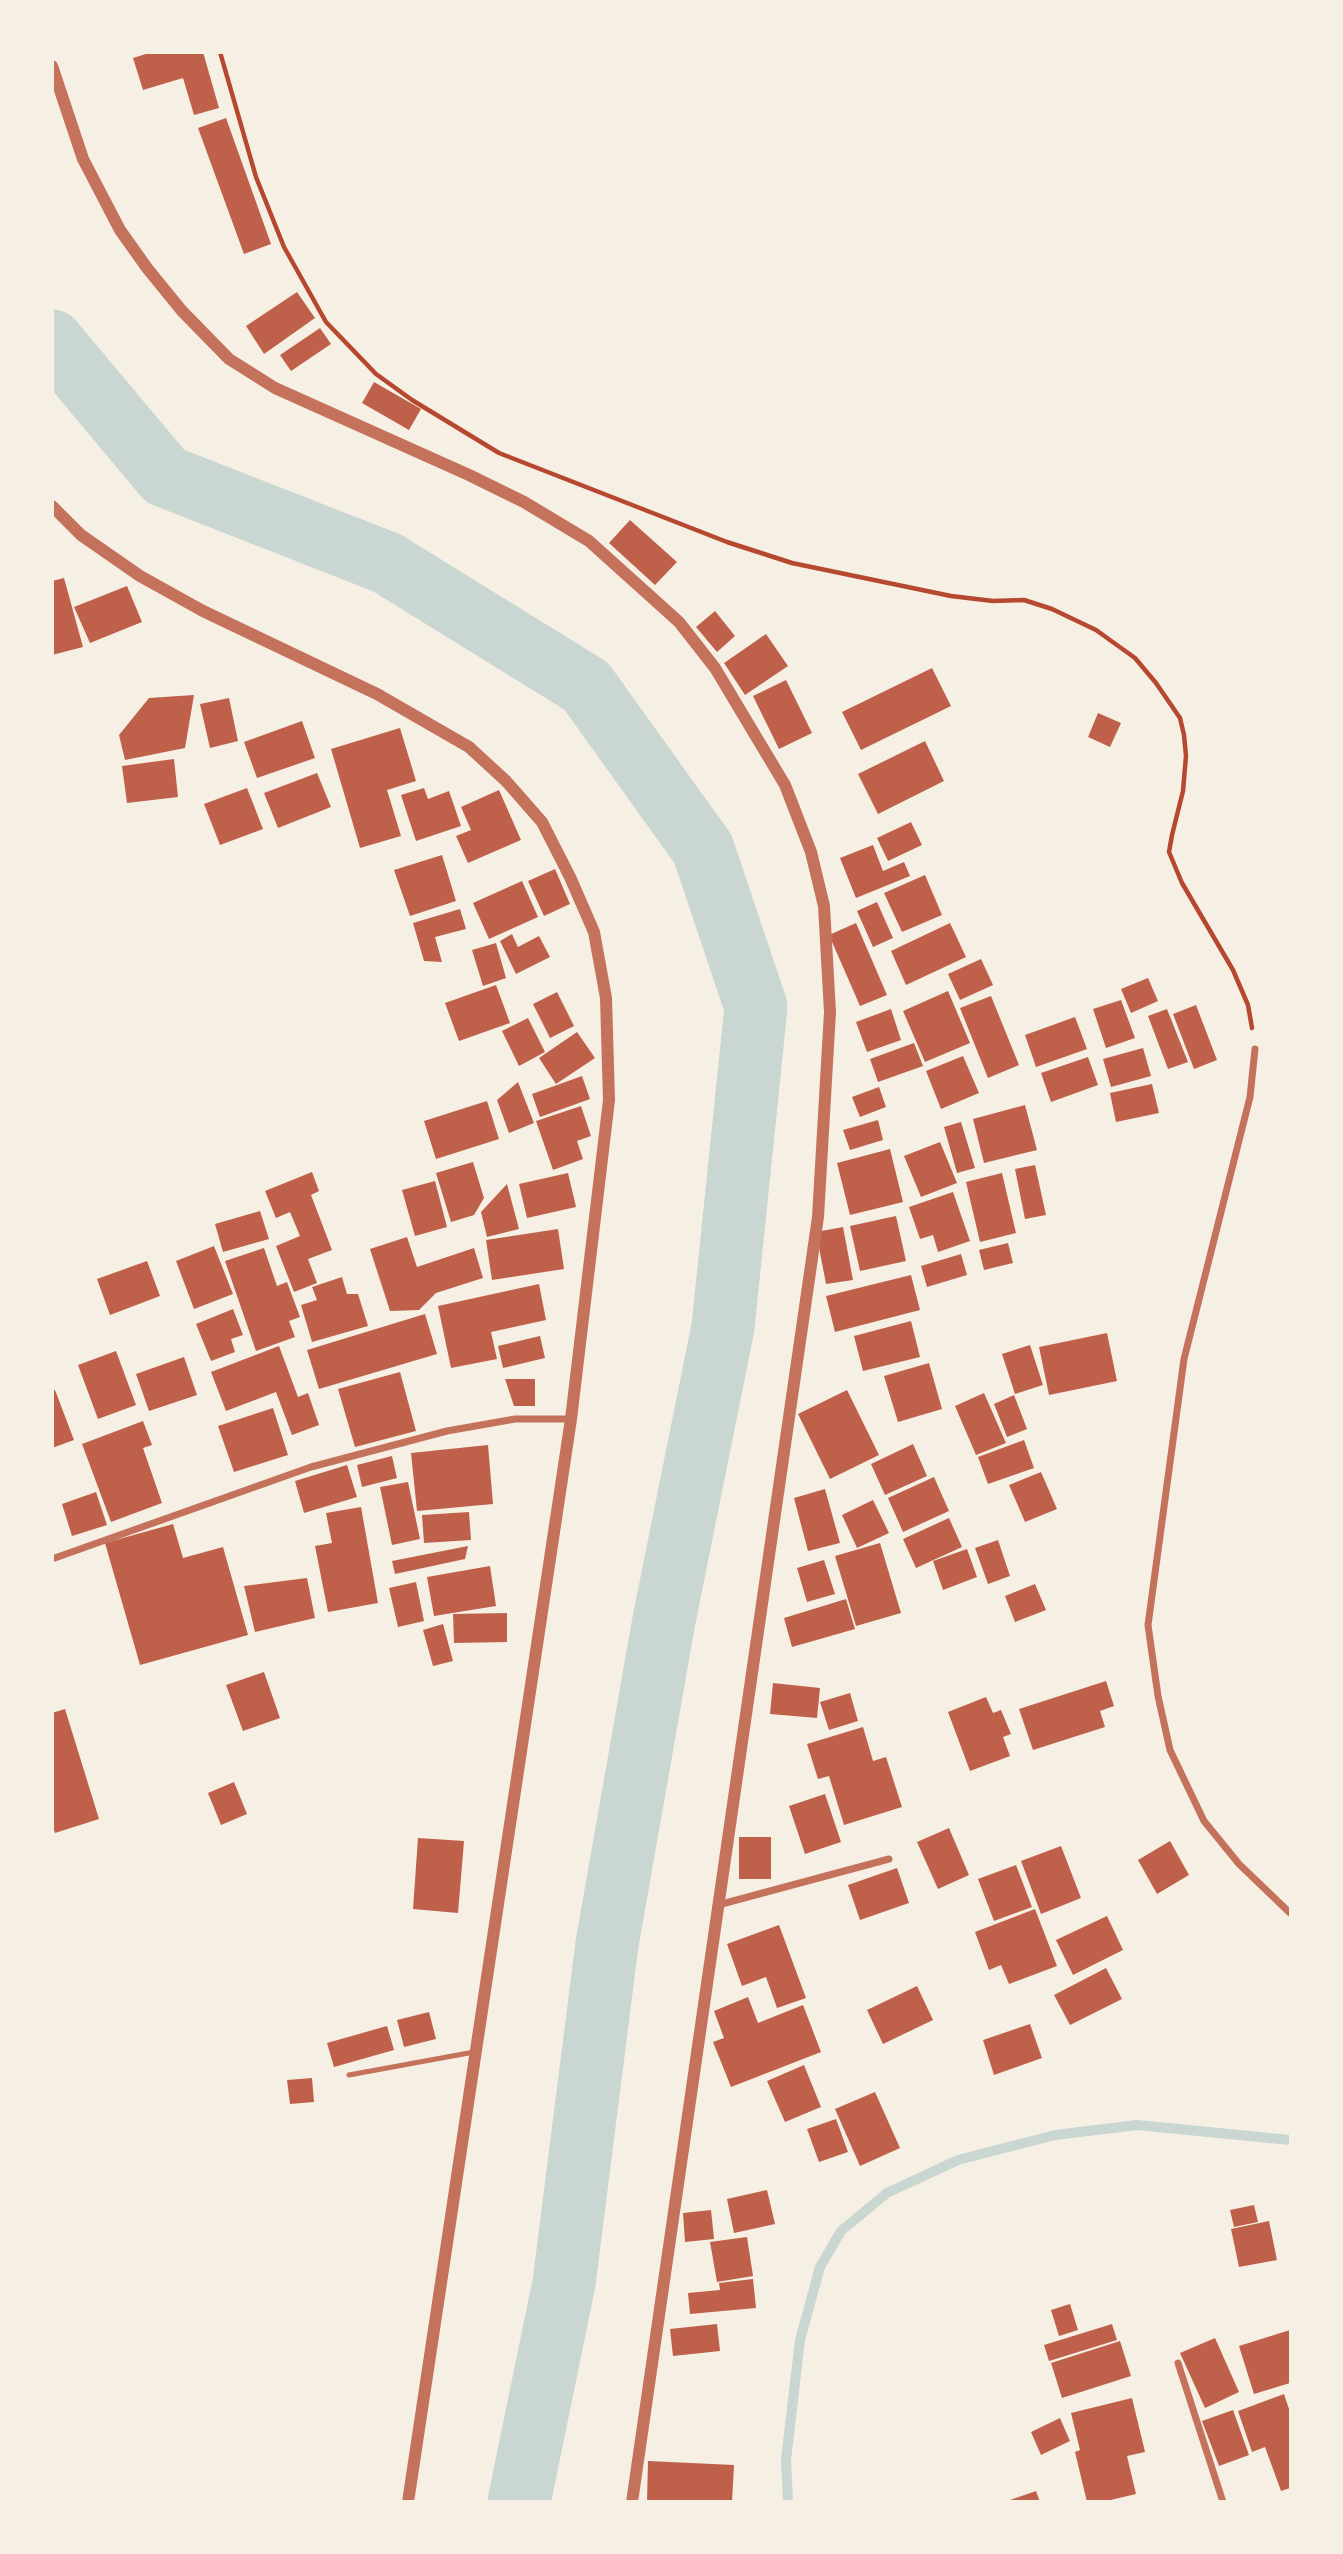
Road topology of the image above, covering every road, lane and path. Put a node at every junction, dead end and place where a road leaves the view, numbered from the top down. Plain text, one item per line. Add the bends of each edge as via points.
1 (220, 52) edge
2 (52, 66) edge
3 (52, 506) edge
4 (1255, 1049) joint
5 (571, 1419) junction
6 (52, 1559) edge
7 (889, 1859) dead end
8 (718, 1906) junction
9 (1290, 1913) edge
10 (475, 2052) junction
11 (349, 2075) dead end
12 (1178, 2363) dead end
13 (408, 2501) edge
14 (632, 2501) edge
15 (1223, 2501) edge

1 - 4 path via 256,177 284,247 326,323 376,374 412,400 499,453 727,542 792,563 951,596 1024,600 1096,630 1135,658 1180,718 1186,756 1170,852 1182,883 1233,970 1248,1005
2 - 8 street via 83,159 114,218 182,311 229,359 275,388 470,475 589,541 679,622 715,668 785,785 811,852 824,906 830,1012 817,1217
3 - 5 street via 81,535 140,576 377,694 469,747 542,822 594,932 606,998 609,1100
4 - 9 street via 1250,1097 1184,1359 1148,1625 1170,1750 1204,1821 1239,1864
5 - 6 street via 515,1419 447,1431 311,1467
5 - 10 street
7 - 8 street
8 - 14 street
10 - 11 lane
10 - 13 street
12 - 15 street

